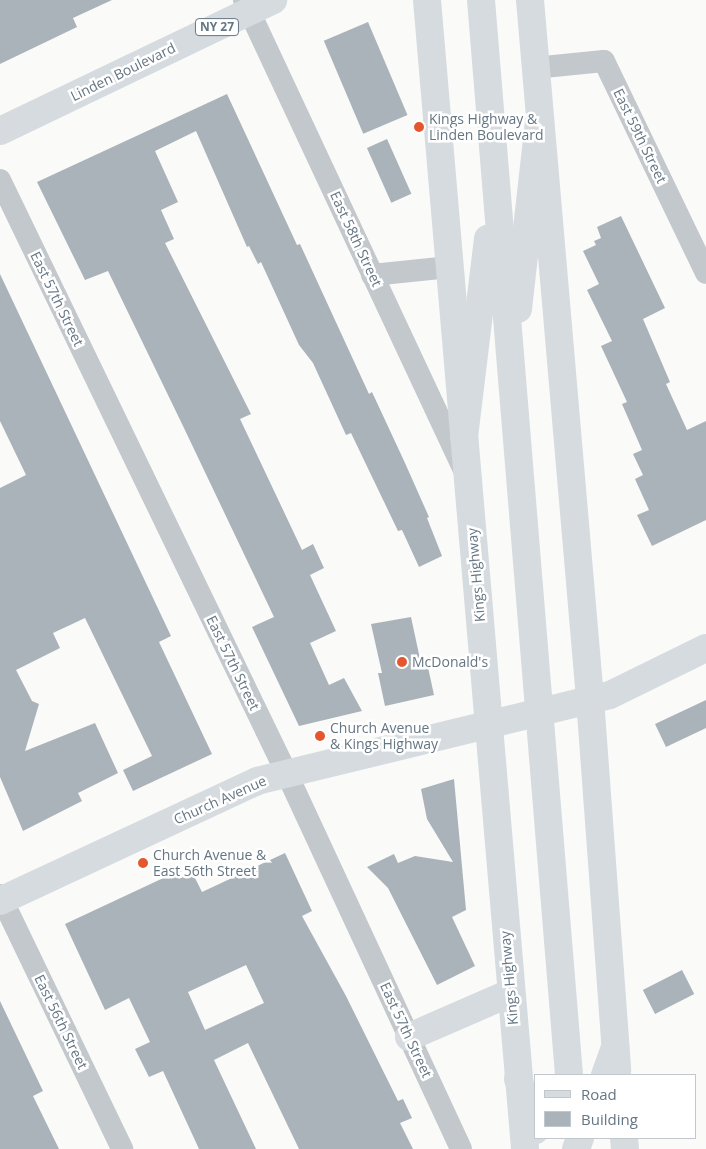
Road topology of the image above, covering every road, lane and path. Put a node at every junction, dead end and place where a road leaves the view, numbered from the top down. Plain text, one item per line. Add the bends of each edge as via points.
1 (427, 0) edge
2 (481, 0) edge
3 (530, 0) edge
4 (256, 4) edge
5 (534, 68) junction
6 (539, 122) junction
7 (0, 132) edge
8 (495, 177) junction
9 (0, 180) edge
10 (450, 267) junction
11 (706, 273) edge
12 (372, 275) junction
13 (511, 370) junction
14 (464, 437) junction
15 (468, 479) junction
16 (706, 648) edge
17 (590, 700) junction
18 (538, 714) junction
19 (490, 726) junction
20 (287, 774) junction
21 (1, 899) edge
22 (510, 993) junction
23 (409, 1037) junction
24 (615, 1047) junction
25 (569, 1074) edge
26 (604, 1074) edge
27 (618, 1074) edge
28 (518, 1079) junction
29 (534, 1127) edge
30 (122, 1149) edge
31 (461, 1149) edge
32 (525, 1149) edge

1 - 10 main road, Kings Highway
2 - 8 main road
3 - 5 main road
4 - 7 main road, Linden Boulevard / NY 27
4 - 12 street, East 58th Street
5 - 6 main road
5 - 11 street, East 59th Street via 604,61
6 - 13 main road
6 - 17 main road
8 - 13 main road
8 - 14 main road
9 - 20 street, East 57th Street
10 - 12 street
10 - 14 main road, Kings Highway
12 - 15 street, East 58th Street
13 - 18 main road
14 - 15 main road, Kings Highway
15 - 19 main road, Kings Highway
16 - 17 main road, Church Avenue via 610,694
17 - 18 main road, Church Avenue
17 - 24 main road
18 - 19 main road, Church Avenue
18 - 25 main road
19 - 20 main road, Church Avenue
19 - 22 main road, Kings Highway
20 - 21 main road, Church Avenue via 258,781
20 - 23 street, East 57th Street
21 - 30 street, East 56th Street
22 - 23 main road
22 - 28 main road, Kings Highway
23 - 31 street, East 57th Street
24 - 26 main road
24 - 27 main road
28 - 29 main road
28 - 32 main road, Kings Highway

